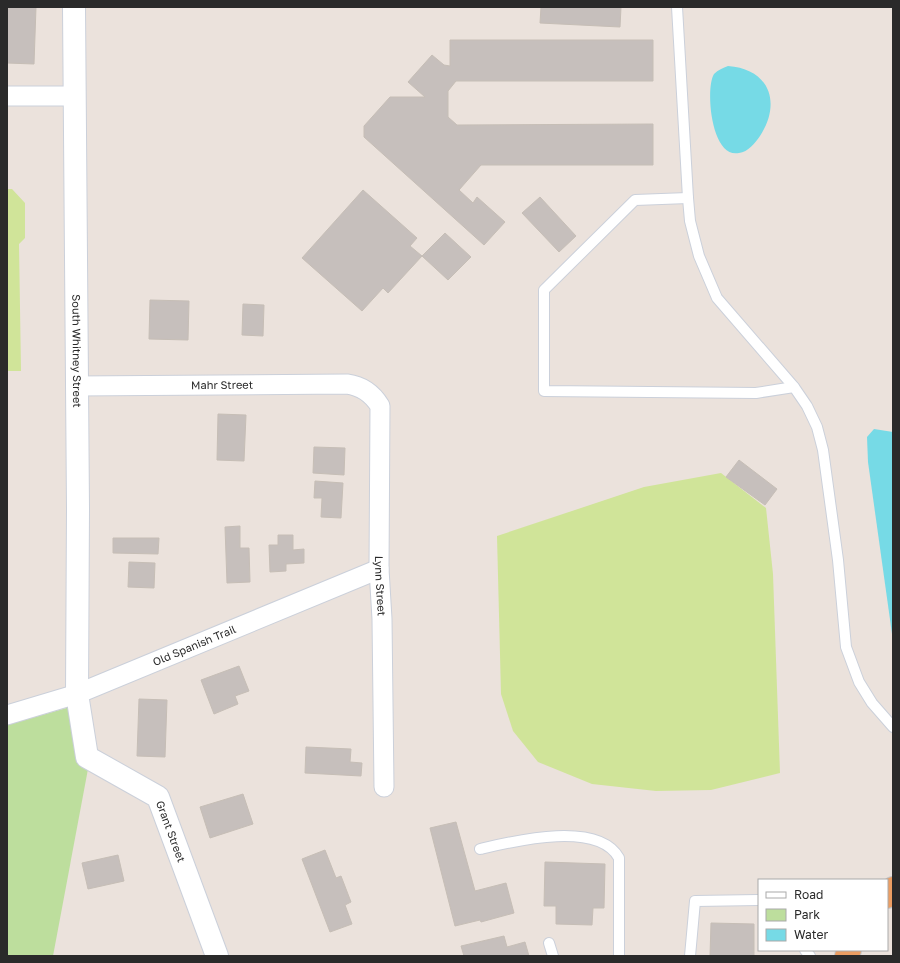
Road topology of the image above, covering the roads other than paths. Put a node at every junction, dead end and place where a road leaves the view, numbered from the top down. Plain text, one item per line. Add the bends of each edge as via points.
1 (74, 7) edge
2 (677, 7) edge
3 (7, 96) edge
4 (75, 96) junction
5 (688, 198) junction
6 (76, 386) junction
7 (794, 387) junction
8 (366, 390) joint
9 (379, 569) junction
10 (78, 694) junction
11 (7, 714) edge
12 (893, 727) edge
13 (384, 787) dead end
14 (480, 849) dead end
15 (758, 900) edge
16 (549, 943) dead end
17 (217, 956) edge
18 (553, 956) edge
19 (619, 956) edge
20 (690, 956) edge

1 - 4 street, South Whitney Street
2 - 5 lane
3 - 4 street
4 - 6 street, South Whitney Street
5 - 7 lane via 690,221 699,256 717,298
5 - 7 lane via 635,200 544,290 544,391 756,393
6 - 8 street, Mahr Street via 347,384
6 - 10 street, South Whitney Street
7 - 12 lane via 817,427 823,450 849,659 872,703
8 - 9 street, Lynn Street via 380,406
9 - 10 street, Old Spanish Trail
9 - 13 street, Lynn Street
10 - 11 street, Old Spanish Trail
10 - 17 street, Grant Street via 87,757 158,797
14 - 19 lane via 530,837 560,836 604,842 614,849 619,858
15 - 20 lane via 696,901
16 - 18 lane

